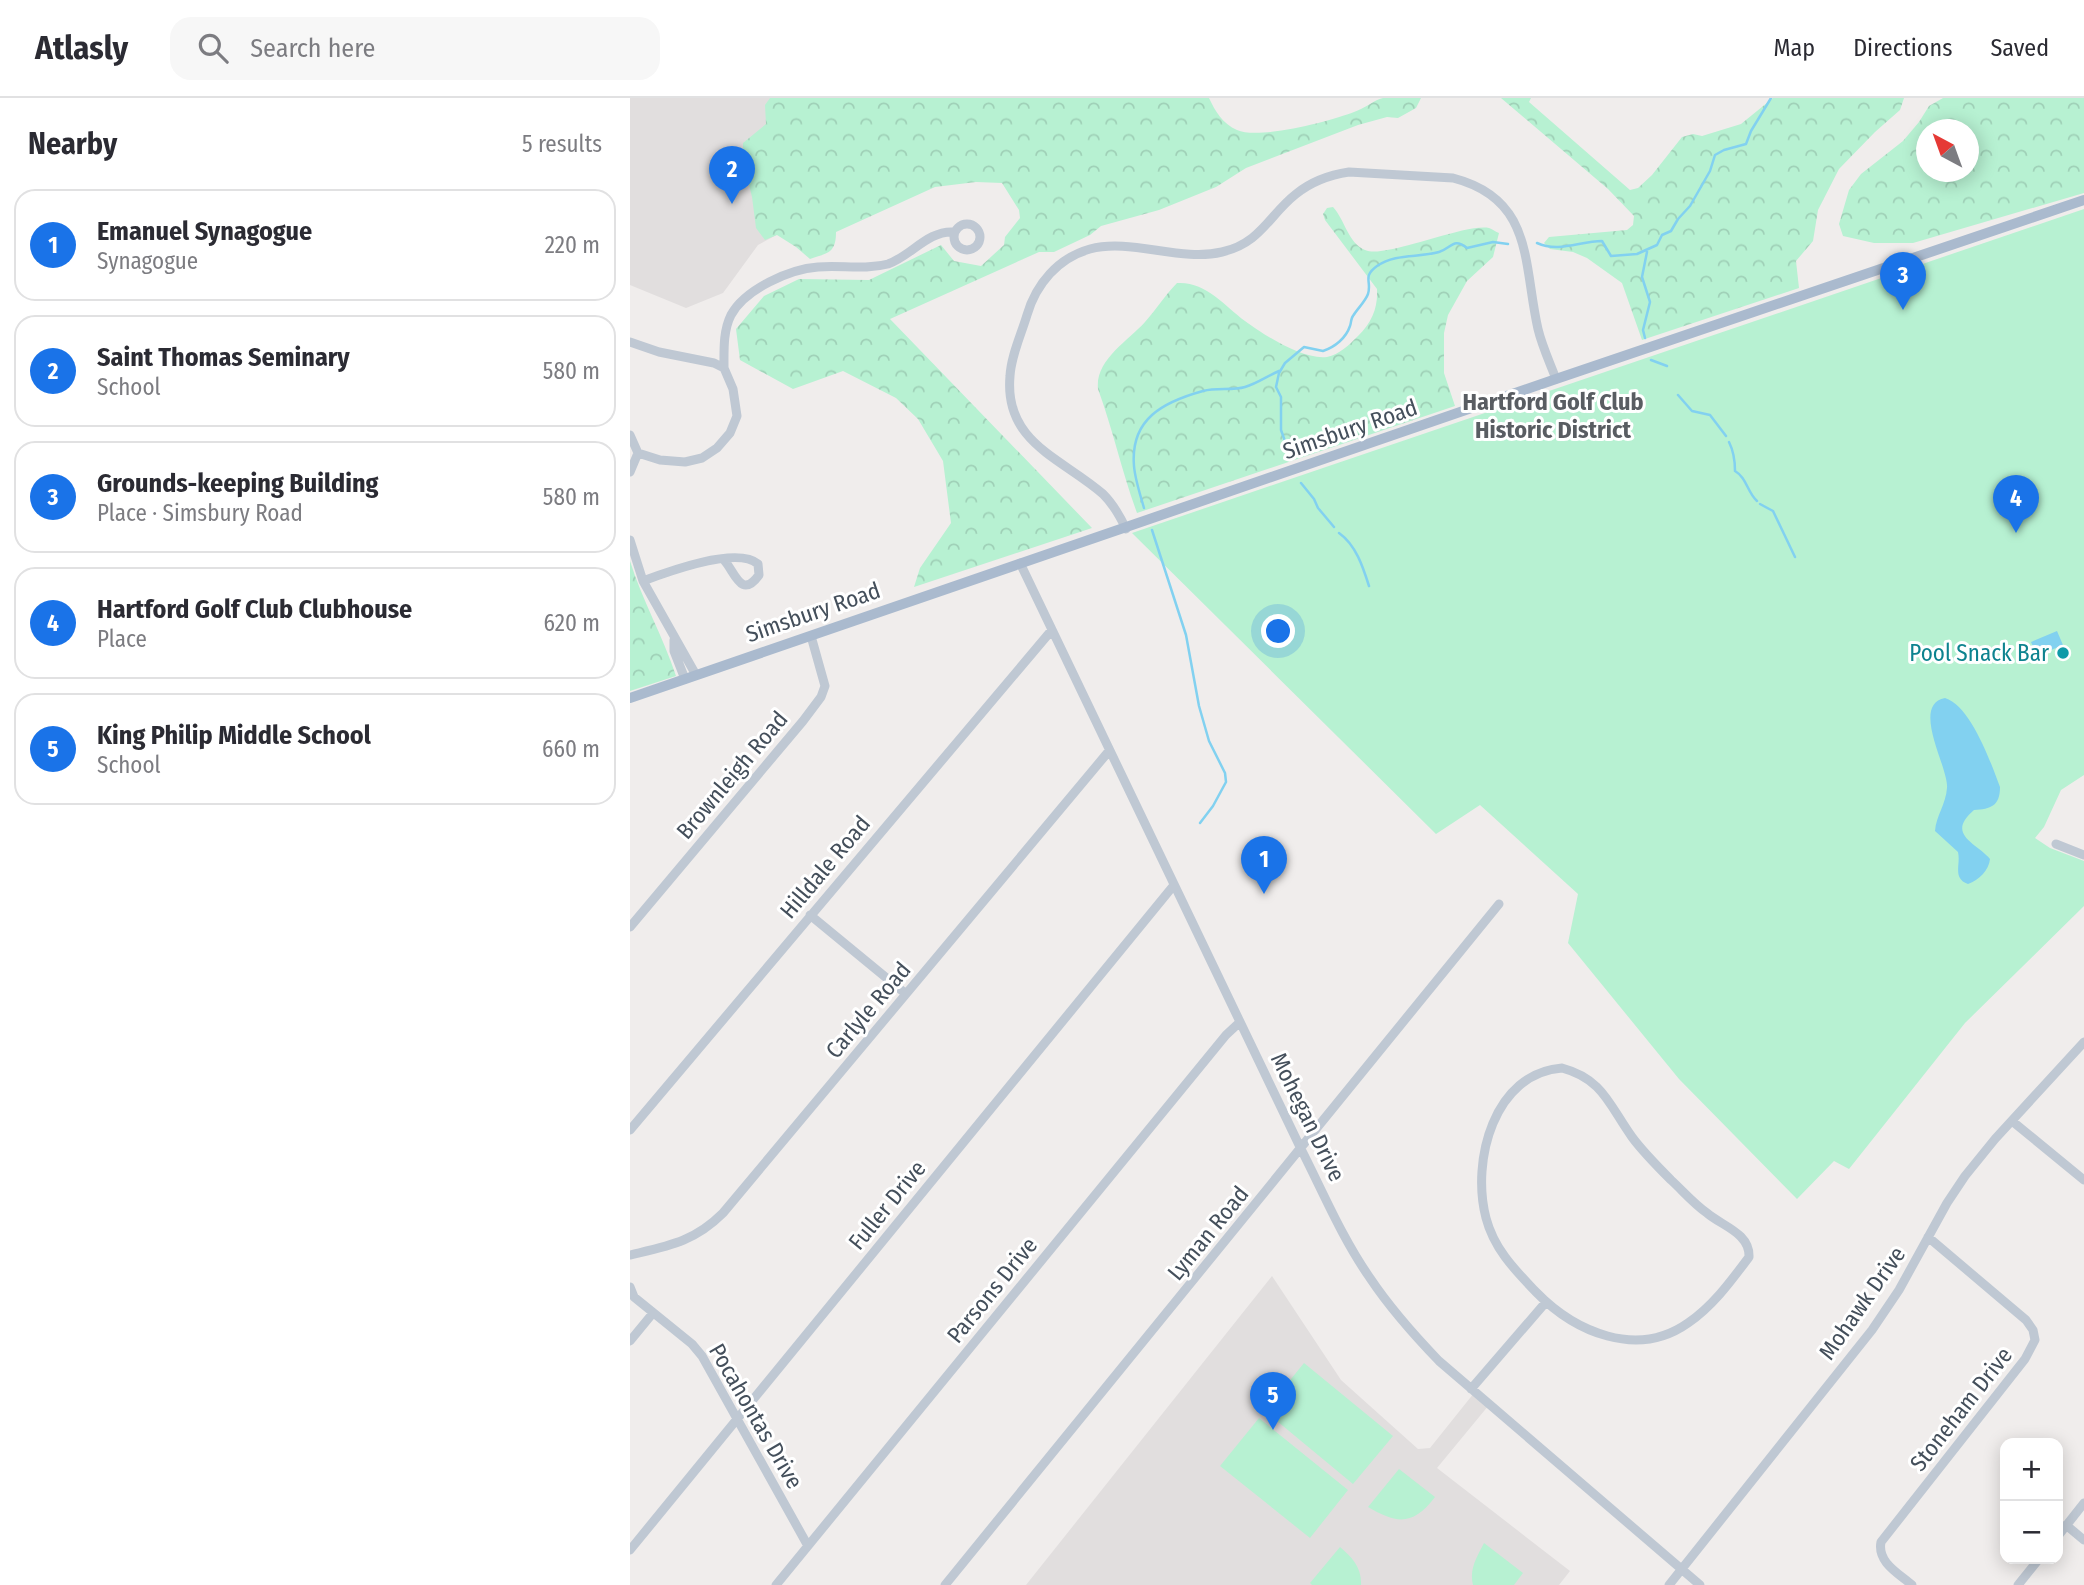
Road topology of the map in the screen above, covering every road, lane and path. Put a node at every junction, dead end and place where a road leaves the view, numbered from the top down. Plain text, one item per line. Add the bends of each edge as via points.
1 (2084, 200) edge
2 (954, 232) dead end
3 (630, 342) edge
4 (724, 368) junction
5 (1556, 379) junction
6 (630, 435) edge
7 (638, 453) junction
8 (630, 472) edge
9 (1126, 529) junction
10 (630, 540) edge
11 (724, 560) dead end
12 (1020, 563) junction
13 (643, 581) junction
14 (1051, 631) junction
15 (811, 636) junction
16 (690, 677) junction
17 (630, 698) edge
18 (1110, 751) junction
19 (2056, 844) dead end
20 (2084, 855) edge
21 (1174, 885) junction
22 (1499, 904) dead end
23 (810, 915) junction
24 (630, 927) edge
25 (906, 994) junction
26 (1240, 1022) junction
27 (2084, 1042) edge
28 (2012, 1121) junction
29 (630, 1130) edge
30 (1301, 1149) junction
31 (2084, 1180) edge
32 (1928, 1237) junction
33 (630, 1255) edge
34 (630, 1287) edge
35 (1546, 1302) junction
36 (653, 1313) junction
37 (630, 1341) edge
38 (1471, 1390) junction
39 (737, 1418) junction
40 (2084, 1503) edge
41 (2066, 1525) junction
42 (2063, 1529) edge
43 (2084, 1540) edge
44 (808, 1546) junction
45 (630, 1550) edge
46 (2035, 1564) edge
47 (1681, 1569) junction
48 (776, 1585) edge
49 (945, 1585) edge
50 (1669, 1585) edge
51 (1700, 1585) edge
52 (1912, 1585) edge
53 (2018, 1585) edge

1 - 5 main road, Simsbury Road
2 - 4 street via 939,233 891,263 790,271 755,290 731,314
3 - 4 street
4 - 7 street via 737,416 717,448 685,462
5 - 9 main road, Simsbury Road
5 - 9 street via 1538,329 1525,251 1514,222 1488,192 1453,178 1349,173 1325,177 1295,195 1264,230 1222,252 1105,247 1083,252 1052,271 1036,291 1012,361 1010,396 1033,443 1105,496
6 - 7 street
7 - 8 street
9 - 12 main road, Simsbury Road
10 - 13 street
11 - 13 street via 699,562
12 - 14 street, Mohegan Drive
12 - 15 main road, Simsbury Road
13 - 16 street via 682,647
14 - 18 street, Mohegan Drive
14 - 23 street, Hilldale Road
15 - 16 main road, Simsbury Road
15 - 24 street, Brownleigh Road via 825,681 821,696
16 - 17 main road, Simsbury Road
18 - 21 street, Mohegan Drive
18 - 25 street, Carlyle Road
19 - 20 street
21 - 26 street, Mohegan Drive
21 - 39 street, Fuller Drive
22 - 30 street, Lyman Road
23 - 25 street
23 - 29 street, Hilldale Road
25 - 33 street, Carlyle Road via 714,1221 682,1242
26 - 30 street, Mohegan Drive
26 - 44 street, Parsons Drive
27 - 28 street, Mohawk Drive
28 - 31 street
28 - 32 street, Mohawk Drive via 1965,1176
30 - 38 street, Mohegan Drive via 1369,1277 1402,1322
30 - 49 street, Lyman Road
32 - 47 street, Mohawk Drive via 1872,1330
32 - 52 street, Stoneham Drive via 2026,1320 2035,1340 2032,1351 1881,1542 1882,1559
34 - 36 street, Pocahontas Drive via 634,1297
35 - 35 street via 1496,1243 1486,1218 1482,1166 1490,1131 1513,1090 1546,1069 1562,1068 1581,1073 1596,1084 1633,1139 1706,1213 1737,1233 1749,1249 1749,1257 1711,1304 1664,1336 1641,1340 1604,1336 1578,1326
35 - 38 street
36 - 37 street
36 - 39 street, Pocahontas Drive via 697,1349
38 - 47 street, Mohegan Drive
39 - 44 street, Pocahontas Drive
39 - 45 street, Fuller Drive
40 - 41 street
41 - 42 street
41 - 43 street
44 - 48 street, Parsons Drive
46 - 53 street
47 - 50 street, Mohawk Drive
47 - 51 street, Mohegan Drive

